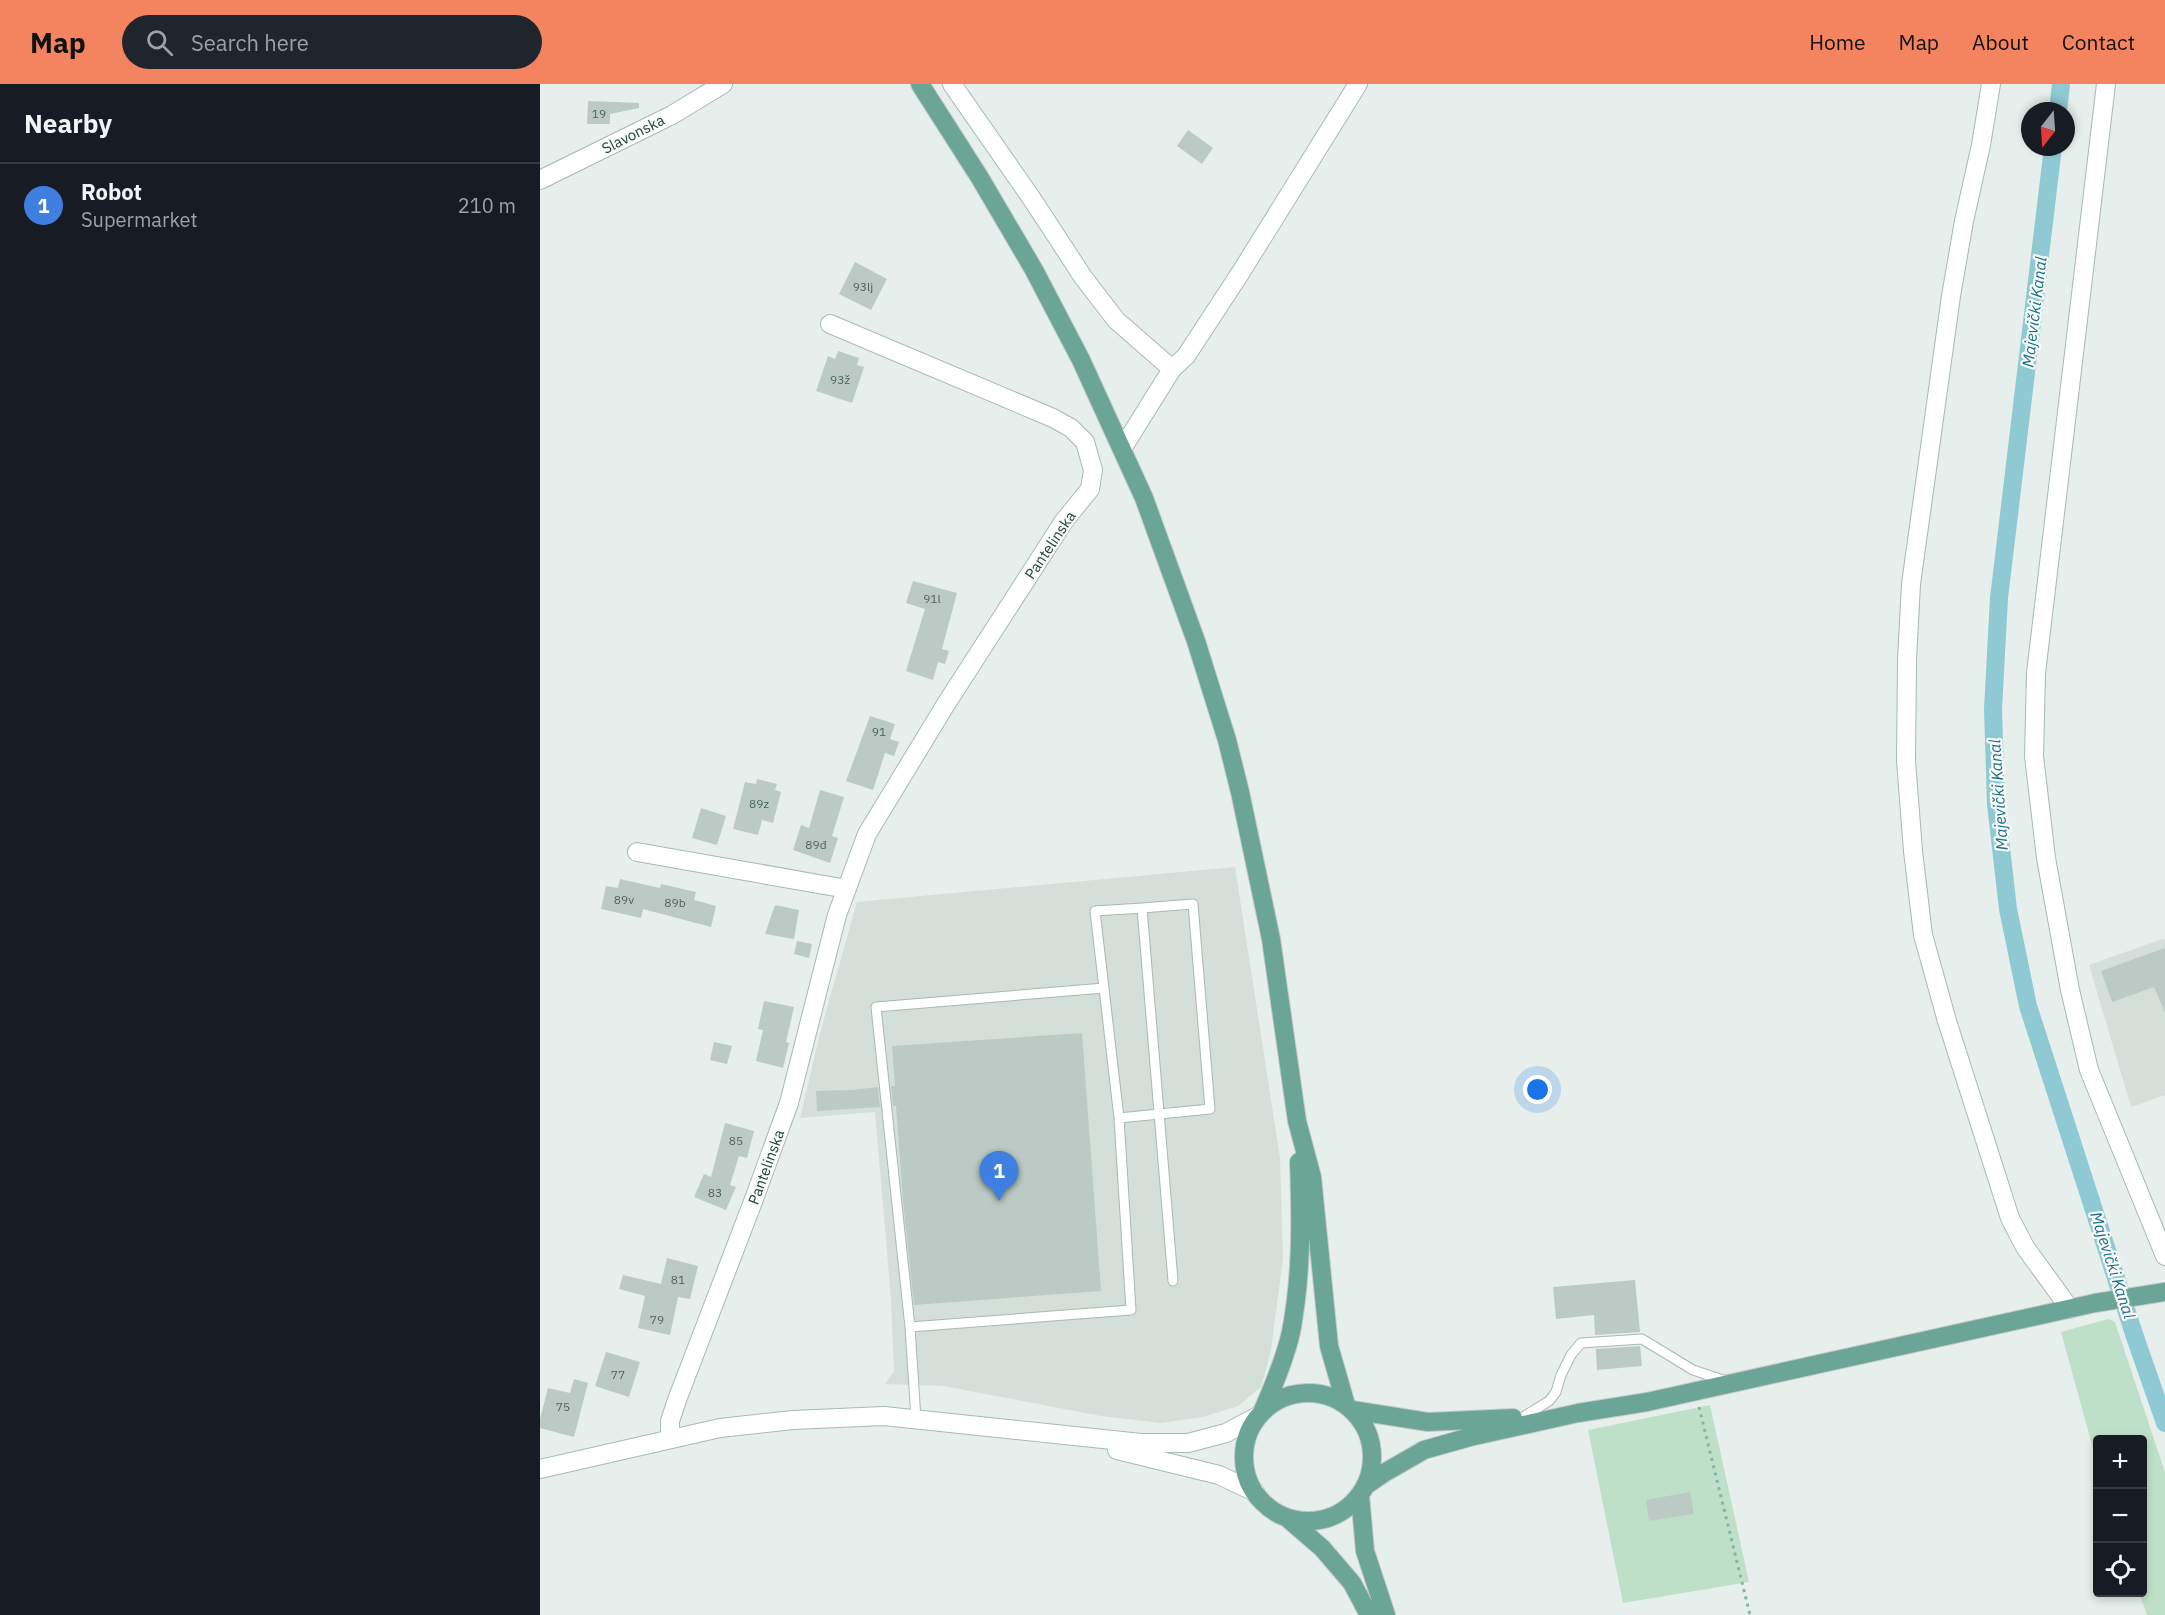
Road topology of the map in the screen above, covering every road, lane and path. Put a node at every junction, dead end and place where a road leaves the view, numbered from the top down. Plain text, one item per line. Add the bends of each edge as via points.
1 (723, 84) edge
2 (920, 84) edge
3 (952, 84) edge
4 (1358, 84) edge
5 (1991, 84) edge
6 (2106, 84) edge
7 (540, 180) edge
8 (830, 324) dead end
9 (1172, 369) junction
10 (1122, 448) junction
11 (637, 852) dead end
12 (847, 888) junction
13 (1142, 908) junction
14 (1104, 988) junction
15 (1160, 1113) junction
16 (1119, 1118) junction
17 (1297, 1121) junction
18 (2165, 1256) edge
19 (1173, 1281) dead end
20 (2158, 1292) edge
21 (2070, 1309) junction
22 (910, 1328) junction
23 (1732, 1383) junction
24 (1695, 1391) junction
25 (1349, 1408) junction
26 (1261, 1413) junction
27 (1578, 1413) junction
28 (1523, 1417) junction
29 (916, 1419) junction
30 (1036, 1432) junction
31 (670, 1439) junction
32 (540, 1470) edge
33 (1362, 1490) junction
34 (1255, 1492) junction
35 (1284, 1516) junction
36 (1369, 1615) edge
37 (1386, 1615) edge
38 (1750, 1615) edge

1 - 7 street, Slavonska
2 - 10 main road via 1034,270
3 - 9 street via 1116,320
4 - 9 street via 1241,272 1186,356
5 - 21 street via 1951,296 1911,584 1906,761 1923,935 1947,1021 2010,1218 2025,1247
6 - 18 street via 2036,673 2034,756 2046,858 2089,1070
8 - 12 street, Pantelinska via 1053,418 1085,442 1093,470 1090,489 1064,522 946,704 867,834
9 - 10 street
10 - 17 main road via 1196,641 1227,740 1271,939
11 - 12 street
12 - 31 street, Pantelinska via 789,1102 677,1400 670,1421
13 - 14 lane via 1095,912
13 - 15 lane
13 - 15 lane via 1193,904 1210,1108
14 - 16 lane
14 - 22 lane via 876,1007
15 - 16 lane
15 - 19 lane
16 - 22 lane via 1131,1310
17 - 25 main road via 1312,1177 1329,1346
17 - 26 main road via 1301,1230 1297,1287 1291,1332 1280,1371
20 - 21 main road
21 - 23 main road
22 - 29 lane
23 - 24 main road
23 - 28 lane via 1693,1370 1642,1339 1581,1343 1549,1401
24 - 27 main road
24 - 38 path
25 - 26 main road via 1330,1397 1304,1393 1278,1400
25 - 28 main road via 1428,1422
25 - 33 main road via 1365,1426 1371,1446 1371,1467
26 - 30 street via 1226,1433 1188,1443 1141,1443
26 - 34 main road via 1248,1434 1244,1454 1246,1474
27 - 28 main road
27 - 33 main road via 1424,1450
29 - 30 street
29 - 31 street via 849,1416 793,1420 720,1428
30 - 34 street via 1184,1465 1219,1475
31 - 32 street
33 - 35 main road via 1345,1509 1326,1518 1305,1521
33 - 37 main road via 1365,1551
34 - 35 main road
35 - 36 main road via 1322,1548 1352,1583

